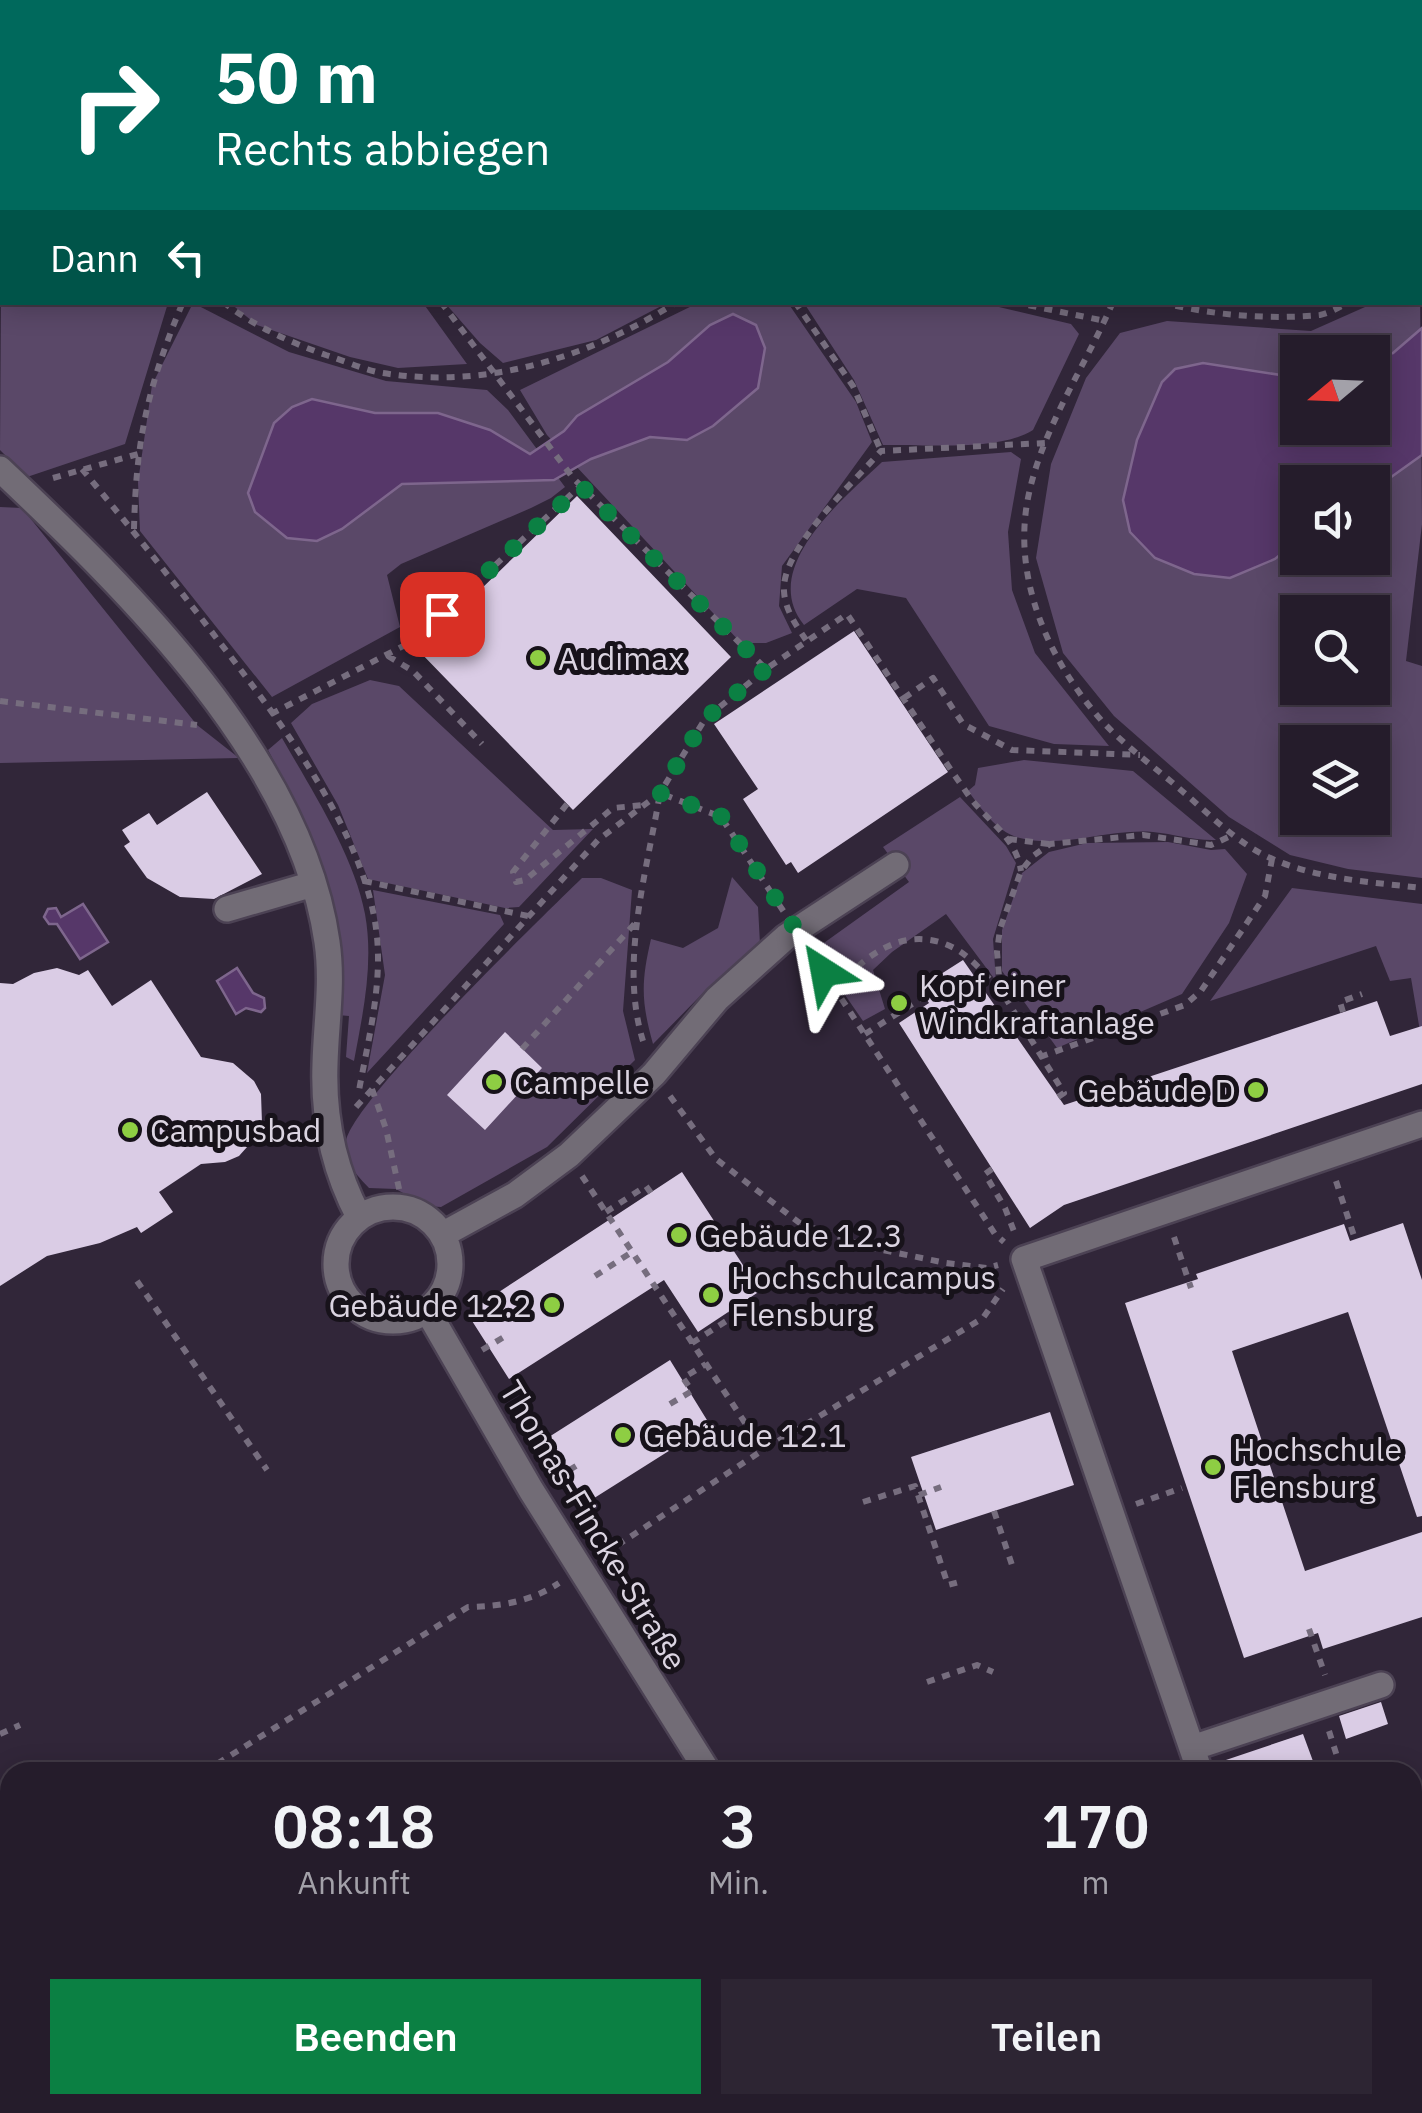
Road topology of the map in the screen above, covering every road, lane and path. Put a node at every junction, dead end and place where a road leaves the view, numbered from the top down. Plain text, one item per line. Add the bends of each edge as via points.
1 (182, 305) edge
2 (228, 305) edge
3 (442, 305) edge
4 (672, 305) edge
5 (798, 305) edge
6 (1028, 305) edge
7 (1112, 305) edge
8 (1170, 305) edge
9 (1344, 305) edge
10 (1105, 321) junction
11 (495, 374) junction
12 (1045, 443) junction
13 (881, 451) junction
14 (138, 454) junction
15 (0, 469) edge
16 (581, 486) junction
17 (20, 488) junction
18 (134, 530) dead end
19 (806, 640) junction
20 (387, 655) junction
21 (766, 669) junction
22 (904, 698) junction
23 (0, 701) edge
24 (240, 735) junction
25 (482, 744) dead end
26 (1142, 755) junction
27 (660, 793) junction
28 (568, 804) dead end
29 (645, 804) junction
30 (1233, 835) junction
31 (1009, 839) junction
32 (1050, 844) junction
33 (1272, 859) junction
34 (896, 865) dead end
35 (1020, 871) junction
36 (364, 881) dead end
37 (313, 884) junction
38 (1422, 888) edge
39 (227, 909) dead end
40 (529, 916) junction
41 (639, 919) junction
42 (836, 990) junction
43 (1000, 990) junction
44 (1362, 994) dead end
45 (924, 996) dead end
46 (1343, 1012) dead end
47 (864, 1034) junction
48 (522, 1049) dead end
49 (1040, 1057) junction
50 (654, 1074) junction
51 (372, 1089) junction
52 (1058, 1097) dead end
53 (327, 1117) junction
54 (1422, 1124) edge
55 (569, 1155) junction
56 (1328, 1156) junction
57 (992, 1169) dead end
58 (650, 1192) dead end
59 (403, 1207) junction
60 (1005, 1208) dead end
61 (1165, 1211) junction
62 (606, 1212) junction
63 (359, 1218) junction
64 (442, 1234) junction
65 (995, 1234) dead end
66 (1356, 1239) dead end
67 (632, 1252) junction
68 (1024, 1259) junction
69 (595, 1276) dead end
70 (137, 1281) dead end
71 (1191, 1288) dead end
72 (427, 1310) junction
73 (730, 1311) dead end
74 (983, 1318) dead end
75 (692, 1343) junction
76 (706, 1364) junction
77 (670, 1404) dead end
78 (763, 1450) junction
79 (266, 1470) dead end
80 (942, 1488) dead end
81 (1182, 1488) dead end
82 (918, 1495) junction
83 (863, 1502) dead end
84 (994, 1512) dead end
85 (1111, 1512) junction
86 (1012, 1565) dead end
87 (580, 1569) junction
88 (963, 1581) dead end
89 (1309, 1628) dead end
90 (993, 1672) dead end
91 (927, 1682) dead end
92 (1381, 1685) dead end
93 (1327, 1703) junction
94 (20, 1725) dead end
95 (0, 1734) edge
96 (1196, 1760) edge
97 (220, 1762) edge
98 (702, 1762) edge
99 (1340, 1762) edge

1 - 14 path via 158,361
2 - 11 path via 294,344 375,372
3 - 11 path
4 - 11 path via 629,332 563,358
5 - 13 path via 852,386
6 - 10 path
7 - 10 path
8 - 9 path via 1264,316 1324,314
10 - 12 path
11 - 16 path
12 - 13 path
12 - 26 path via 1028,499 1025,562 1038,619 1065,674
13 - 19 path via 807,537 784,580 788,612
14 - 17 path
14 - 18 path
15 - 17 street
16 - 20 path via 415,640
16 - 21 path
17 - 24 street via 132,601
19 - 21 path
19 - 22 path via 847,614
20 - 24 path via 290,702
20 - 25 path via 413,671
21 - 27 path via 705,719
22 - 26 path via 933,678 963,724 1012,750
22 - 31 path via 971,798
23 - 24 path
24 - 37 street via 285,812
26 - 30 path
27 - 29 path
27 - 41 path
27 - 42 path, bridge via 721,816
28 - 29 path via 513,872 516,882 613,808
29 - 40 path via 598,840
30 - 32 path via 1211,845 1143,835
30 - 33 path
31 - 32 path
31 - 35 path
32 - 35 path
33 - 38 path via 1336,878
33 - 49 path via 1264,896 1185,1005
34 - 50 street via 786,937 718,998
35 - 43 path via 1000,928
36 - 40 path
37 - 39 street
37 - 53 street via 327,942
40 - 51 path
41 - 48 path
41 - 50 path via 635,1016
42 - 43 path via 873,952 921,940 950,946
42 - 47 path
43 - 49 path
44 - 46 path via 1340,1002
45 - 47 path
47 - 65 path
49 - 52 path via 1064,1093
50 - 55 street
50 - 68 path via 716,1159 801,1224 946,1263 987,1268
51 - 53 path via 356,1108
51 - 59 path
53 - 63 street via 345,1191
54 - 56 street
55 - 62 path
55 - 64 street
56 - 61 street
56 - 66 path
57 - 60 path via 984,1174
58 - 62 path via 646,1186
59 - 63 street via 382,1207
59 - 64 street via 427,1217
61 - 68 street
61 - 71 path
62 - 67 path
63 - 72 street via 345,1233 336,1263 348,1298 380,1319 404,1320
64 - 72 street via 450,1275
67 - 69 path
67 - 75 path
68 - 85 street
70 - 79 path
72 - 87 street, Thomas-Fincke-Straße
73 - 75 path via 734,1316
74 - 78 path
75 - 76 path
76 - 77 path via 684,1378 692,1391
76 - 78 path
78 - 87 path
80 - 82 path
81 - 85 path
82 - 83 path via 916,1486
82 - 88 path via 948,1585
84 - 86 path
85 - 96 street
87 - 97 path via 507,1606 468,1607
87 - 98 street, Thomas-Fincke-Straße
89 - 93 path
90 - 91 path via 977,1665
92 - 93 street
93 - 96 street
93 - 99 path
94 - 95 path

